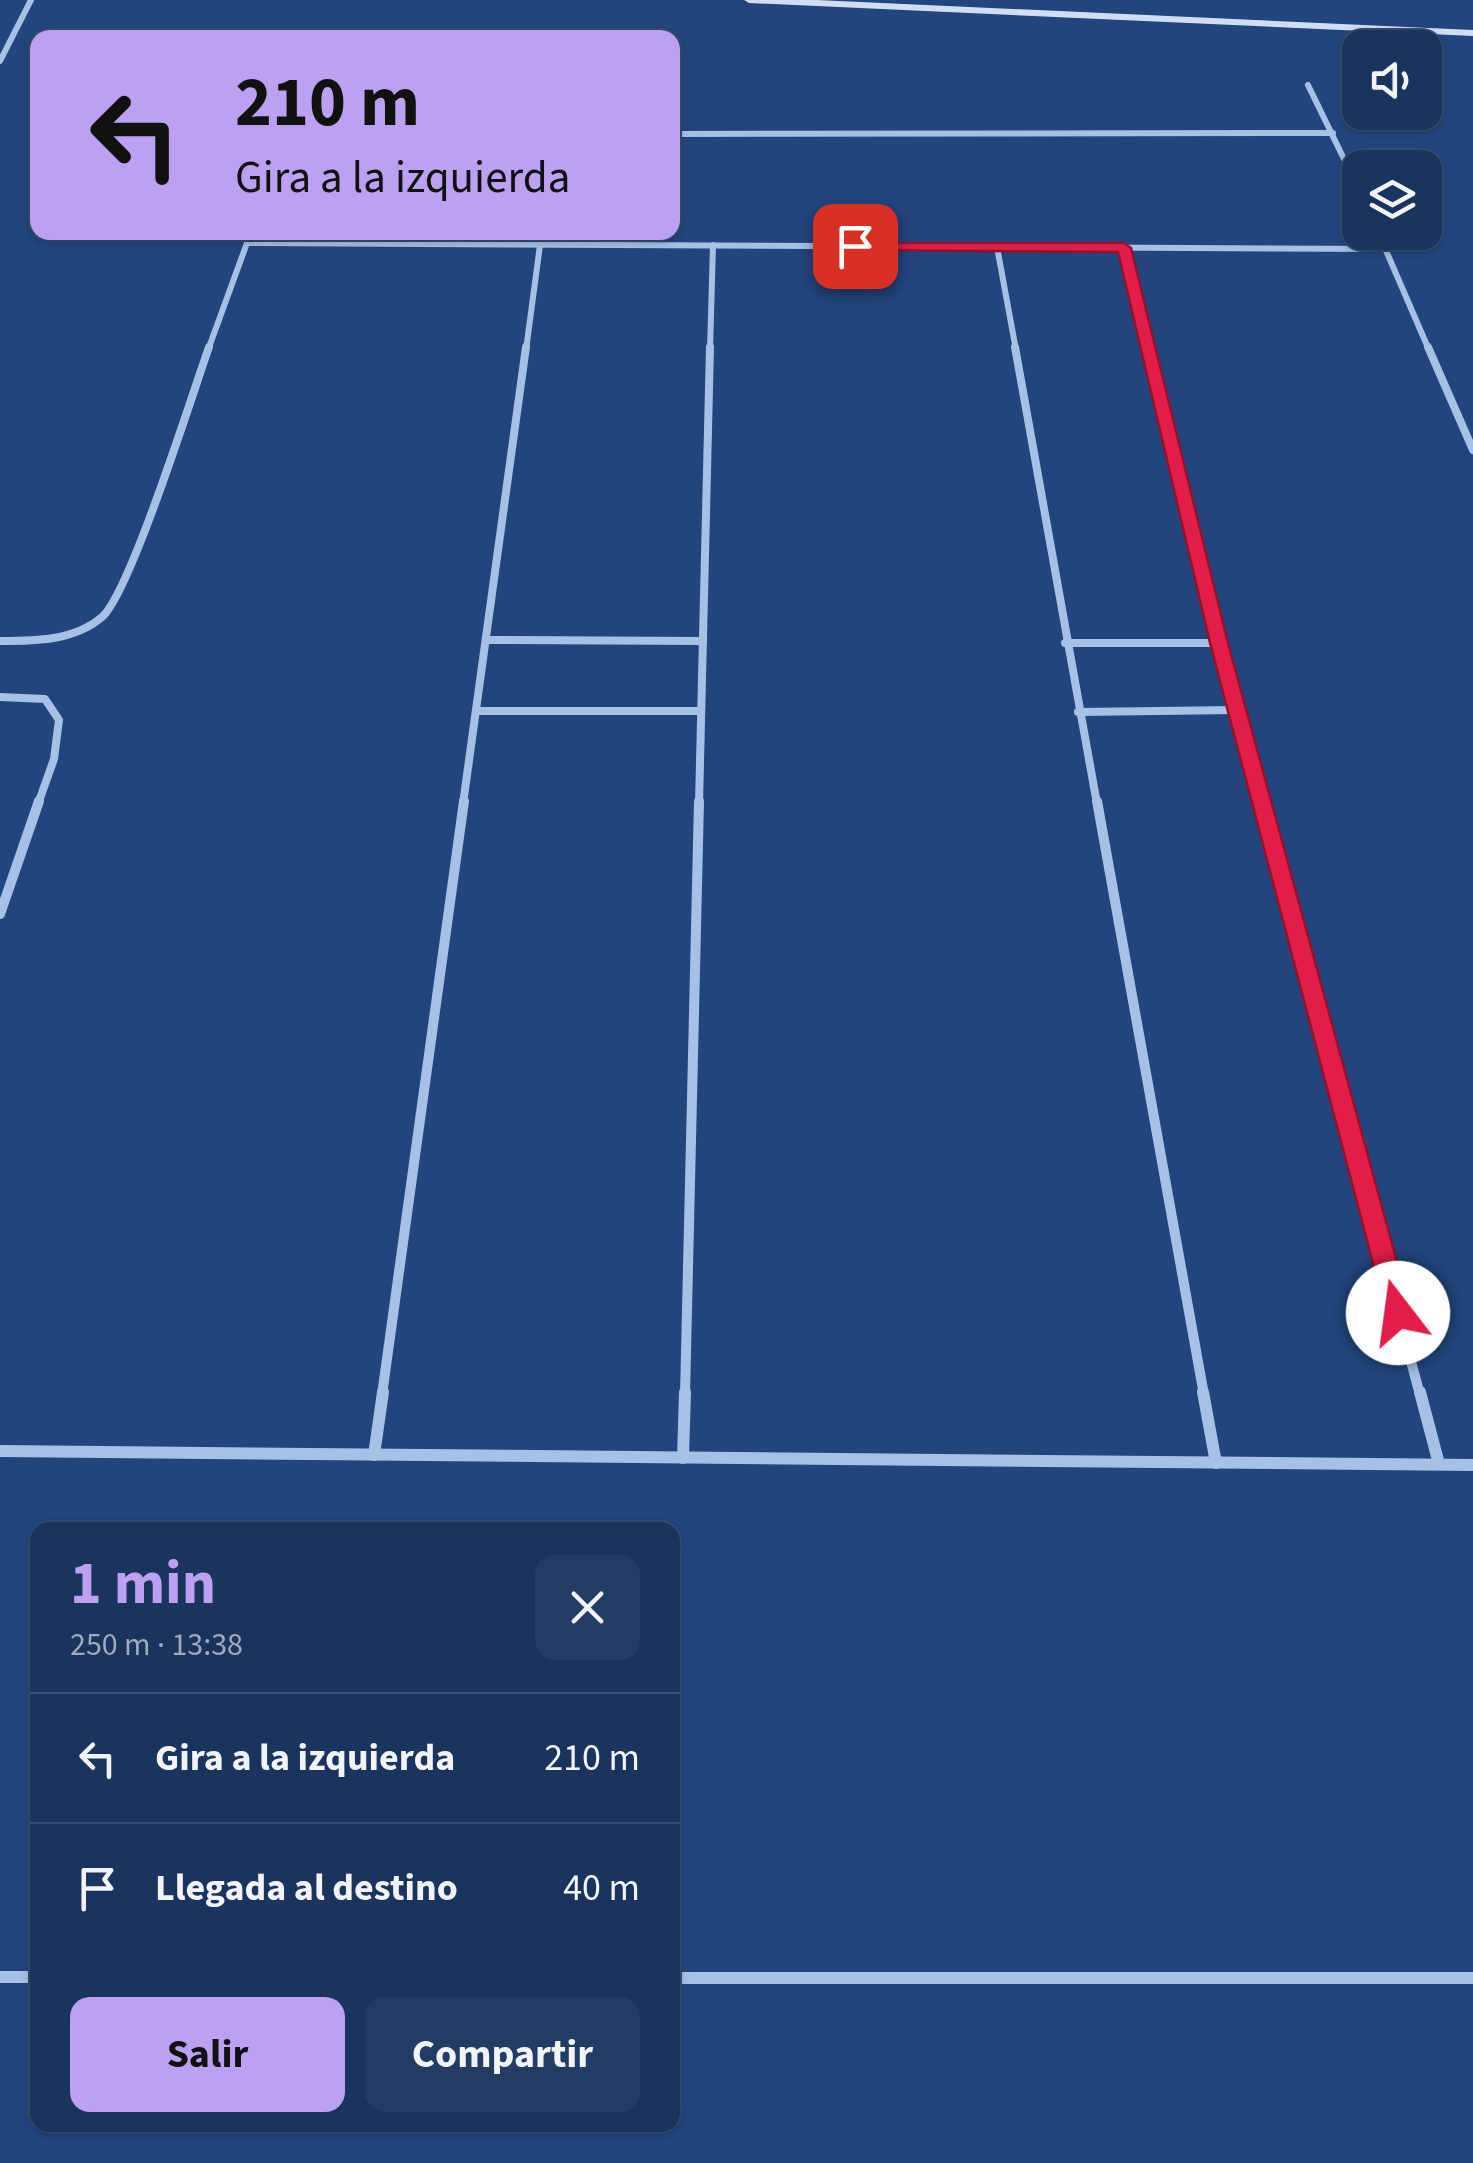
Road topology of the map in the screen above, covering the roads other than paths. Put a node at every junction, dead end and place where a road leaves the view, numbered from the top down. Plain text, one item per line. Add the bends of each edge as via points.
1 (31, 0) edge
2 (749, 0) edge
3 (1473, 33) edge
4 (0, 60) edge
5 (1308, 85) dead end
6 (1333, 132) junction
7 (680, 134) edge
8 (1342, 152) edge
9 (249, 240) edge
10 (248, 243) junction
11 (540, 245) junction
12 (713, 246) junction
13 (997, 247) junction
14 (1124, 248) junction
15 (1342, 248) edge
16 (1387, 250) edge
17 (1473, 450) edge
18 (486, 640) junction
19 (703, 641) junction
20 (0, 642) edge
21 (1065, 643) junction
22 (1219, 643) junction
23 (0, 697) edge
24 (1237, 710) junction
25 (476, 711) junction
26 (701, 711) junction
27 (1078, 712) junction
28 (0, 914) edge
29 (0, 1452) edge
30 (374, 1455) junction
31 (683, 1458) junction
32 (1216, 1463) junction
33 (1438, 1464) junction
34 (1473, 1465) edge
35 (0, 1977) edge
36 (30, 1977) edge
37 (680, 1978) edge
38 (1473, 1978) edge

1 - 4 street
2 - 3 main road
5 - 6 street
6 - 7 street
6 - 8 street
9 - 10 street
10 - 11 street
10 - 20 street via 116,602 100,623 71,636
11 - 12 street
11 - 18 street
12 - 13 street
12 - 19 street
13 - 14 street
13 - 21 street
14 - 15 street
14 - 22 street
16 - 17 street
18 - 19 street
18 - 25 street
19 - 26 street
21 - 22 street
21 - 27 street
22 - 24 street
23 - 28 street via 45,699 59,720 54,758
24 - 27 street
24 - 33 street
25 - 26 street
25 - 30 street
26 - 31 street
27 - 32 street
29 - 30 street
30 - 31 street
31 - 32 street
32 - 33 street
33 - 34 street
35 - 36 street
37 - 38 street

